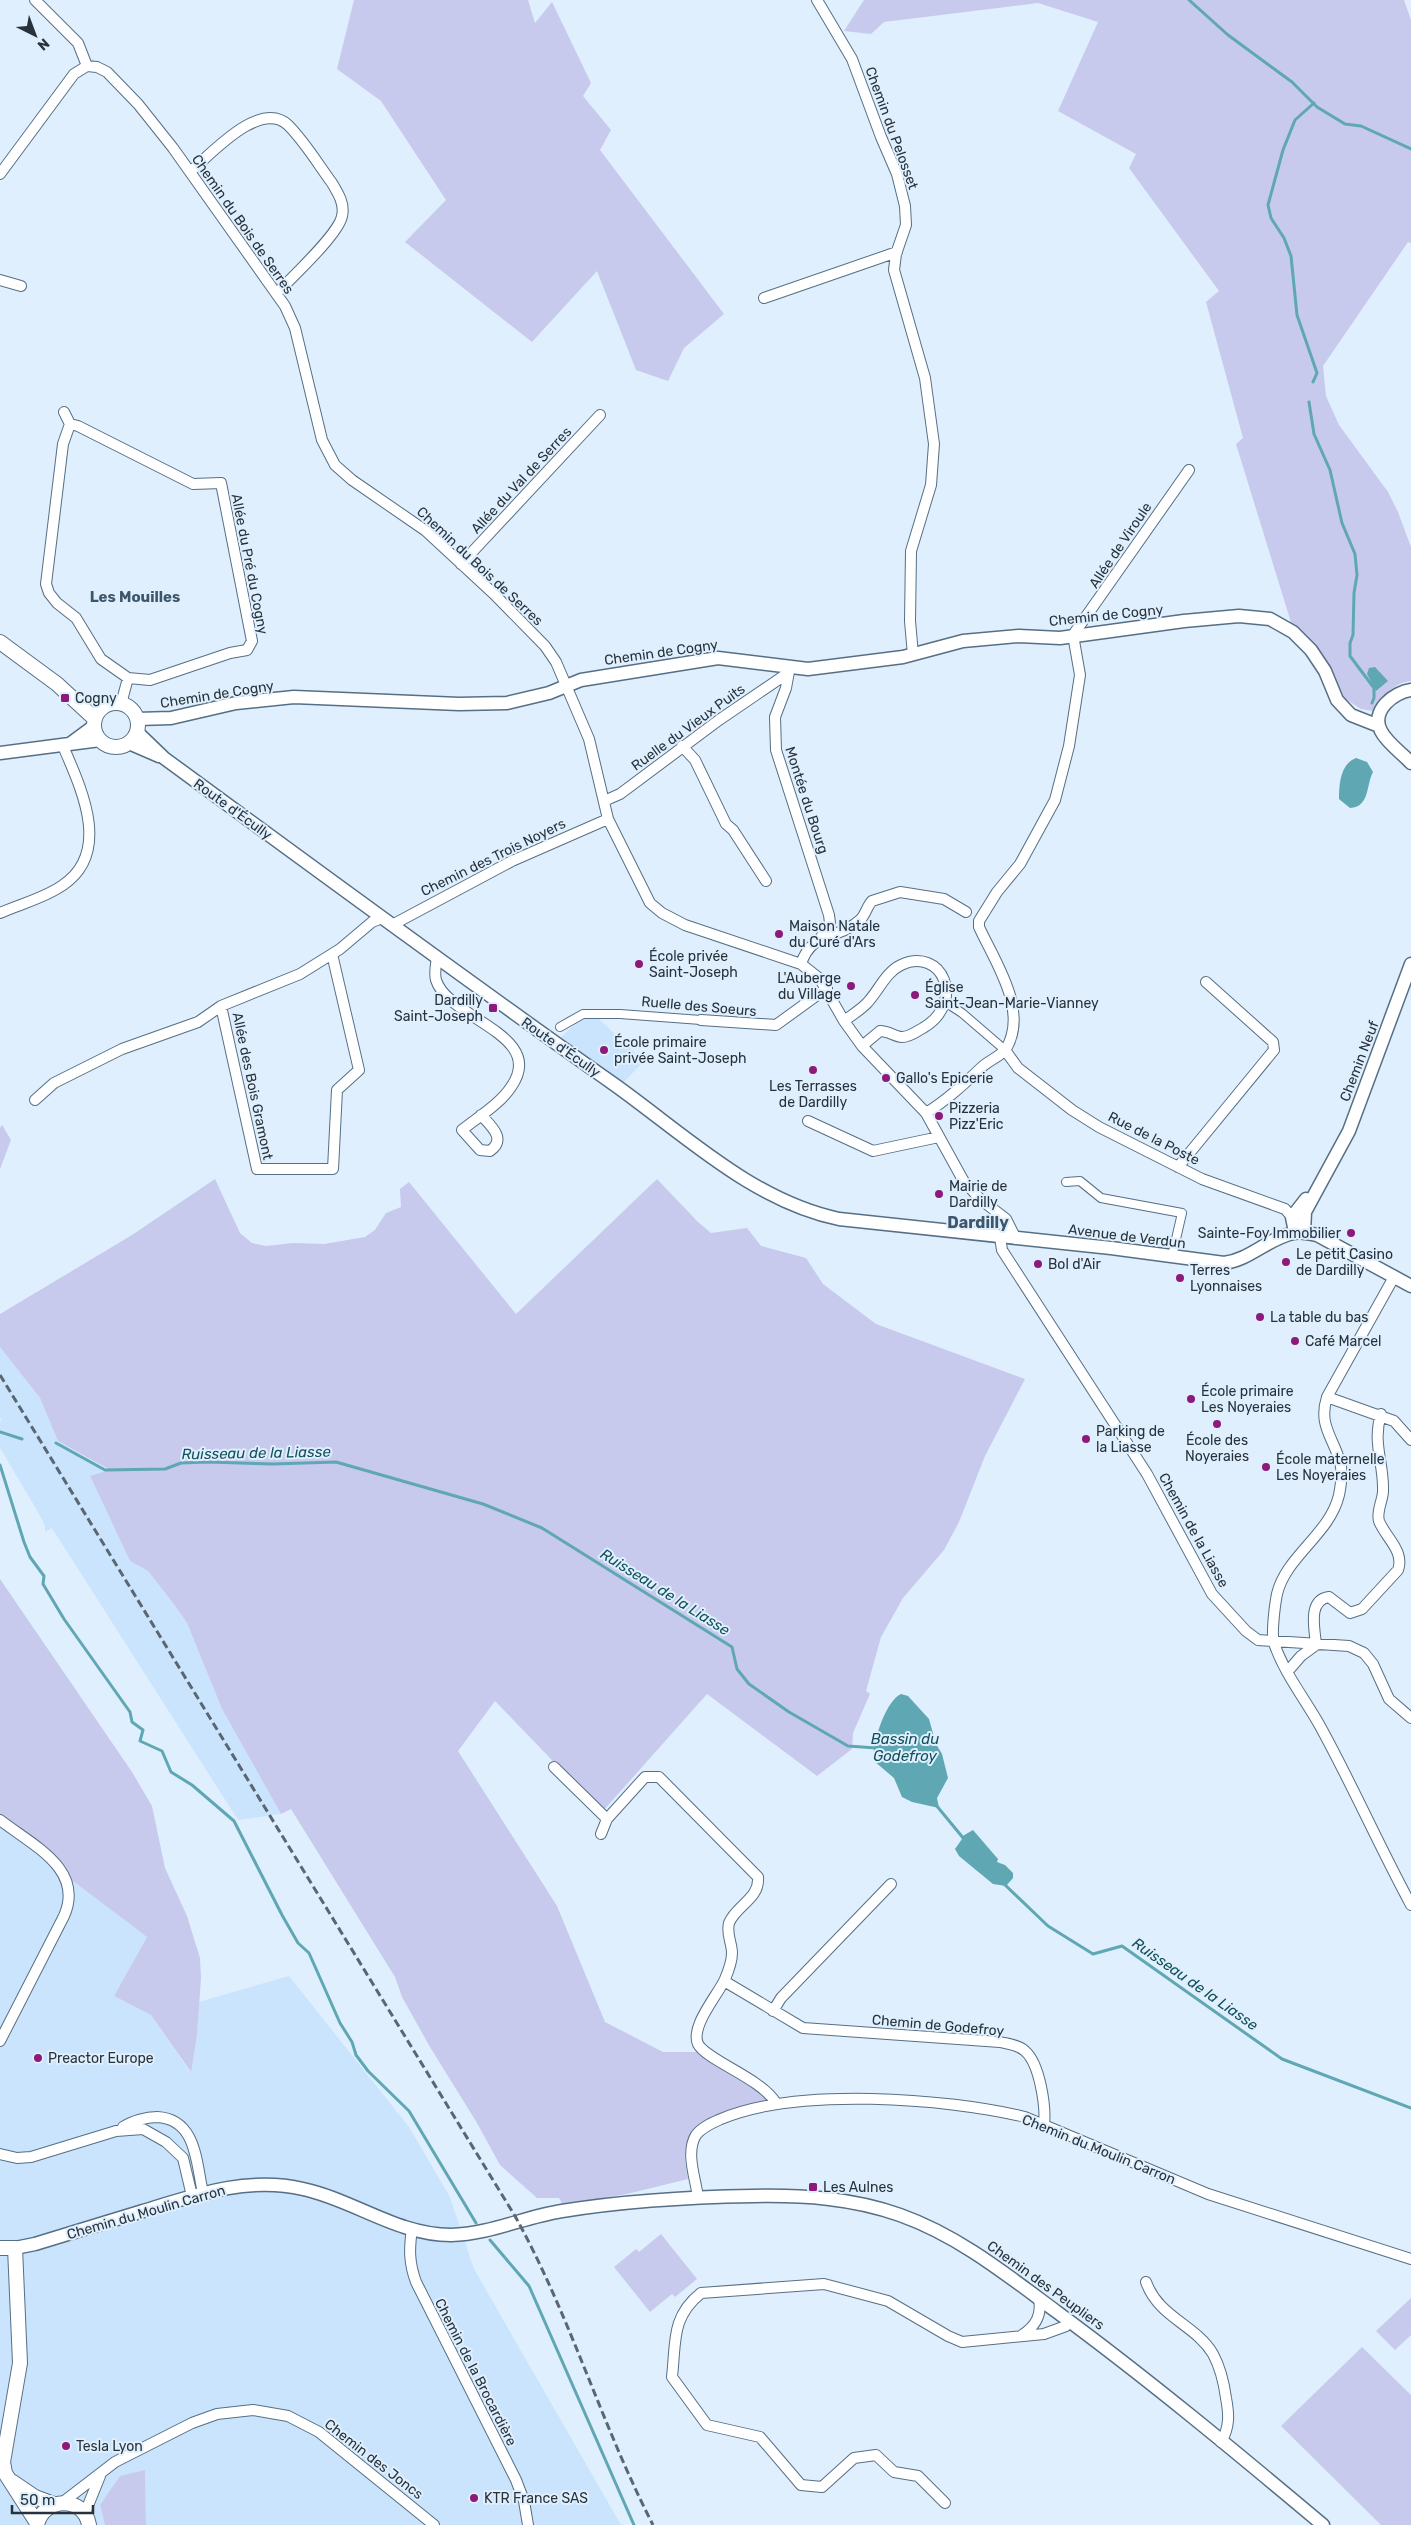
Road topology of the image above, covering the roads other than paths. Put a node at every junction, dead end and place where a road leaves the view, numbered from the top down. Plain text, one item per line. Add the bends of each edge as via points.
1 (35, 0) edge
2 (817, 0) edge
3 (87, 66) junction
4 (190, 172) junction
5 (0, 174) edge
6 (897, 252) junction
7 (0, 280) edge
8 (21, 286) dead end
9 (277, 293) junction
10 (764, 298) dead end
11 (64, 412) dead end
12 (600, 415) dead end
13 (70, 424) junction
14 (1189, 470) dead end
15 (462, 564) junction
16 (1073, 636) junction
17 (0, 642) edge
18 (913, 655) junction
19 (789, 670) junction
20 (128, 678) junction
21 (57, 684) junction
22 (566, 684) junction
23 (1411, 690) edge
24 (121, 704) junction
25 (105, 706) junction
26 (95, 723) junction
27 (137, 725) junction
28 (1379, 726) junction
29 (100, 740) junction
30 (129, 743) junction
31 (66, 745) junction
32 (682, 746) junction
33 (0, 753) edge
34 (164, 758) junction
35 (1411, 763) edge
36 (604, 801) junction
37 (608, 819) junction
38 (766, 881) dead end
39 (966, 912) dead end
40 (0, 914) edge
41 (387, 921) junction
42 (820, 939) junction
43 (332, 954) junction
44 (437, 957) junction
45 (800, 964) junction
46 (1411, 964) edge
47 (1206, 982) dead end
48 (826, 988) junction
49 (945, 1002) junction
50 (221, 1006) junction
51 (701, 1020) joint
52 (844, 1021) junction
53 (560, 1027) dead end
54 (862, 1046) junction
55 (1005, 1050) junction
56 (35, 1100) dead end
57 (926, 1113) junction
58 (481, 1115) dead end
59 (808, 1121) dead end
60 (939, 1137) junction
61 (1178, 1167) junction
62 (1330, 1167) junction
63 (1066, 1182) dead end
64 (1292, 1216) junction
65 (1299, 1232) junction
66 (1000, 1237) junction
67 (1016, 1239) junction
68 (1173, 1252) dead end
69 (1394, 1277) junction
70 (1411, 1286) edge
71 (1327, 1397) junction
72 (1381, 1414) junction
73 (1411, 1440) edge
74 (1273, 1641) junction
75 (1316, 1645) junction
76 (1288, 1671) junction
77 (1411, 1718) edge
78 (554, 1767) dead end
79 (607, 1819) junction
80 (0, 1820) edge
81 (601, 1834) dead end
82 (891, 1884) dead end
83 (1411, 1905) edge
84 (724, 1981) junction
85 (773, 2011) junction
86 (0, 2041) edge
87 (776, 2103) junction
88 (1044, 2125) junction
89 (116, 2131) junction
90 (0, 2154) edge
91 (198, 2195) junction
92 (698, 2198) junction
93 (412, 2230) junction
94 (0, 2248) edge
95 (15, 2248) junction
96 (1411, 2259) edge
97 (1146, 2282) dead end
98 (1039, 2299) junction
99 (1070, 2321) junction
100 (1022, 2335) junction
101 (1221, 2442) junction
102 (101, 2475) junction
103 (10, 2480) junction
104 (59, 2503) junction
105 (944, 2503) dead end
106 (87, 2519) edge
107 (37, 2524) edge
108 (434, 2525) edge
109 (528, 2525) edge
110 (1323, 2525) edge

1 - 3 street via 78,43
2 - 6 street, Chemin du Pelosset via 852,59 897,174 906,225
3 - 4 street, Chemin du Bois de Serres via 107,72 155,124
3 - 5 street via 74,74
4 - 9 street, Chemin du Bois de Serres
4 - 9 street via 252,121 271,117 287,124 332,183 343,209 338,226
6 - 10 street
6 - 18 street, Chemin du Pelosset via 896,281 920,355 934,444 931,485 911,551
7 - 8 street
9 - 15 street, Chemin du Bois de Serres via 295,328 320,432 336,465 352,480 426,531
11 - 13 street
12 - 15 street, Allée du Val de Serres
13 - 20 street via 63,444 46,584 57,603 76,618 101,659
13 - 20 street, Allée du Pré du Cogny via 193,484 221,483 252,641 247,650 158,678 142,681
14 - 16 street, Allée de Viroule
15 - 22 street, Chemin du Bois de Serres via 545,646
16 - 18 street, Chemin de Cogny via 963,641
16 - 28 street, Chemin de Cogny via 1191,620 1239,616 1270,619 1293,632 1312,650 1325,670 1337,700 1352,715
16 - 55 street via 1080,675 1069,746 1055,800 1020,864 979,921 1011,997 1014,1015
17 - 21 main road
18 - 19 street, Chemin de Cogny
19 - 22 street, Chemin de Cogny via 718,658
19 - 32 street, Ruelle du Vieux Puits
19 - 42 street, Montée du Bourg via 786,688 774,717 776,750 829,915 830,923
20 - 24 street
21 - 25 main road
21 - 26 main road
22 - 27 street, Chemin de Cogny via 549,693 507,703 294,697 236,703
22 - 36 street, Chemin du Bois de Serres via 589,739
23 - 28 street via 1397,693 1388,700
24 - 25 main road
24 - 27 main road via 133,711
25 - 26 main road
26 - 29 main road
26 - 31 street
27 - 30 main road
27 - 34 street, Route d'Écully
28 - 35 street via 1384,736
29 - 30 main road via 111,747
29 - 31 street
30 - 34 street, Route d'Écully
31 - 33 street
31 - 40 street via 86,806 90,839 87,852 77,873 62,886
32 - 36 street, Ruelle du Vieux Puits via 620,794
32 - 38 street via 695,760 726,824 734,830
34 - 41 street, Route d'Écully
36 - 37 street, Chemin du Bois de Serres
37 - 41 street, Chemin des Trois Noyers
37 - 45 street, Chemin du Bois de Serres via 644,894 662,913 685,925
39 - 42 street via 944,899 900,892 872,900 861,920 826,939
41 - 43 street, Chemin des Trois Noyers via 372,922
41 - 44 street, Route d'Écully
42 - 45 street via 814,941
43 - 50 street, Chemin des Trois Noyers via 300,974
43 - 50 street, Allée des Bois Gramont via 359,1070 337,1090 332,1169 257,1169
44 - 58 street via 436,979 441,990 454,1003 502,1036 514,1048 519,1059 520,1066 510,1088
44 - 66 street, Route d'Écully via 774,1202 840,1219
45 - 48 street, Chemin du Bois de Serres via 820,979
46 - 62 street, Chemin Neuf via 1349,1131
47 - 61 street via 1273,1042 1274,1050
48 - 51 street, Ruelle des Soeurs via 776,1025
48 - 52 street, Chemin du Bois de Serres
49 - 52 street via 946,980 940,973 927,964 910,962 900,965 876,989 869,1002
49 - 54 street via 935,1019 916,1032 902,1037 880,1031
49 - 55 street
50 - 56 street, Chemin des Trois Noyers via 198,1022 122,1049 54,1083
51 - 53 street, Ruelle des Soeurs via 583,1014
52 - 54 street, Chemin du Bois de Serres
54 - 57 street, Chemin du Bois de Serres
55 - 57 street via 946,1101
55 - 61 street, Rue de la Poste via 1018,1068 1072,1110
57 - 60 street, Chemin du Bois de Serres
59 - 60 street via 873,1151
60 - 67 street, Chemin du Bois de Serres via 967,1185 1006,1219
61 - 64 street, Rue de la Poste via 1211,1183 1285,1209
62 - 64 street, Chemin Neuf
62 - 65 street, Chemin Neuf via 1305,1212
63 - 68 street via 1080,1181 1101,1198 1182,1213
64 - 65 street
65 - 67 street, Avenue de Verdun via 1236,1262 1224,1263
65 - 69 street via 1317,1235
66 - 67 street, Avenue de Verdun
66 - 74 street, Chemin de la Liasse via 1002,1250 1158,1492 1212,1594 1250,1635 1258,1640
69 - 70 street
69 - 71 street
71 - 72 street
71 - 74 street via 1323,1410 1340,1462 1341,1486 1326,1521 1280,1586
72 - 73 street via 1394,1421
72 - 75 street via 1376,1439 1383,1484 1378,1518 1394,1545 1400,1565 1356,1612 1350,1613 1329,1597 1317,1603 1314,1613
74 - 75 street, Chemin de la Liasse
74 - 76 street
75 - 76 street
75 - 77 street, Chemin de la Liasse via 1349,1646 1364,1653 1390,1699
76 - 83 street via 1319,1724
78 - 79 street
79 - 81 street
79 - 84 street via 645,1776 659,1777 758,1876 759,1884 754,1894 729,1924 732,1953
80 - 86 street via 58,1866 67,1881 70,1900
82 - 85 street via 781,1998
84 - 85 street, Chemin de Godefroy
84 - 87 street via 700,2022 698,2044 747,2077 772,2096
85 - 88 street, Chemin de Godefroy via 797,2026 809,2029 933,2036 1017,2046 1024,2049 1034,2062 1046,2110
87 - 88 street, Chemin du Moulin Carron via 910,2101 999,2112
87 - 92 street, Chemin du Moulin Carron via 730,2116 699,2131 691,2149
88 - 96 street, Chemin du Moulin Carron via 1208,2194
89 - 90 street via 31,2157
89 - 91 street via 143,2129 178,2151
89 - 91 street via 129,2123 154,2117 178,2123 192,2141
91 - 93 street, Chemin du Moulin Carron via 255,2184 294,2187 324,2194
91 - 95 street, Chemin du Moulin Carron
92 - 93 street, Chemin du Moulin Carron via 562,2211 475,2234 434,2234
92 - 98 street, Chemin des Peupliers via 806,2196 860,2203 901,2216 949,2238
93 - 109 street, Chemin de la Brocardière via 410,2265 416,2282 516,2480
94 - 95 main road, Chemin du Moulin Carron
95 - 103 main road via 20,2363 3,2462
97 - 101 street via 1156,2302 1213,2354 1220,2371 1229,2416
98 - 99 street, Chemin des Peupliers
98 - 100 street via 1039,2318
99 - 100 street via 1049,2333
99 - 101 street, Chemin des Peupliers via 1127,2363
100 - 105 street via 962,2342 888,2301 824,2284 701,2293 688,2303 678,2320 672,2377 707,2424 760,2438 801,2485 822,2487 854,2458 876,2455 894,2472 918,2476
101 - 110 street, Chemin des Peupliers
102 - 104 street, Chemin des Joncs
102 - 106 street, Chemin des Joncs
102 - 108 street, Chemin des Joncs via 115,2462 207,2417 240,2410 261,2411 288,2416 320,2432
103 - 104 main road via 36,2497
103 - 107 main road
104 - 106 main road via 79,2507
104 - 107 main road via 46,2508

